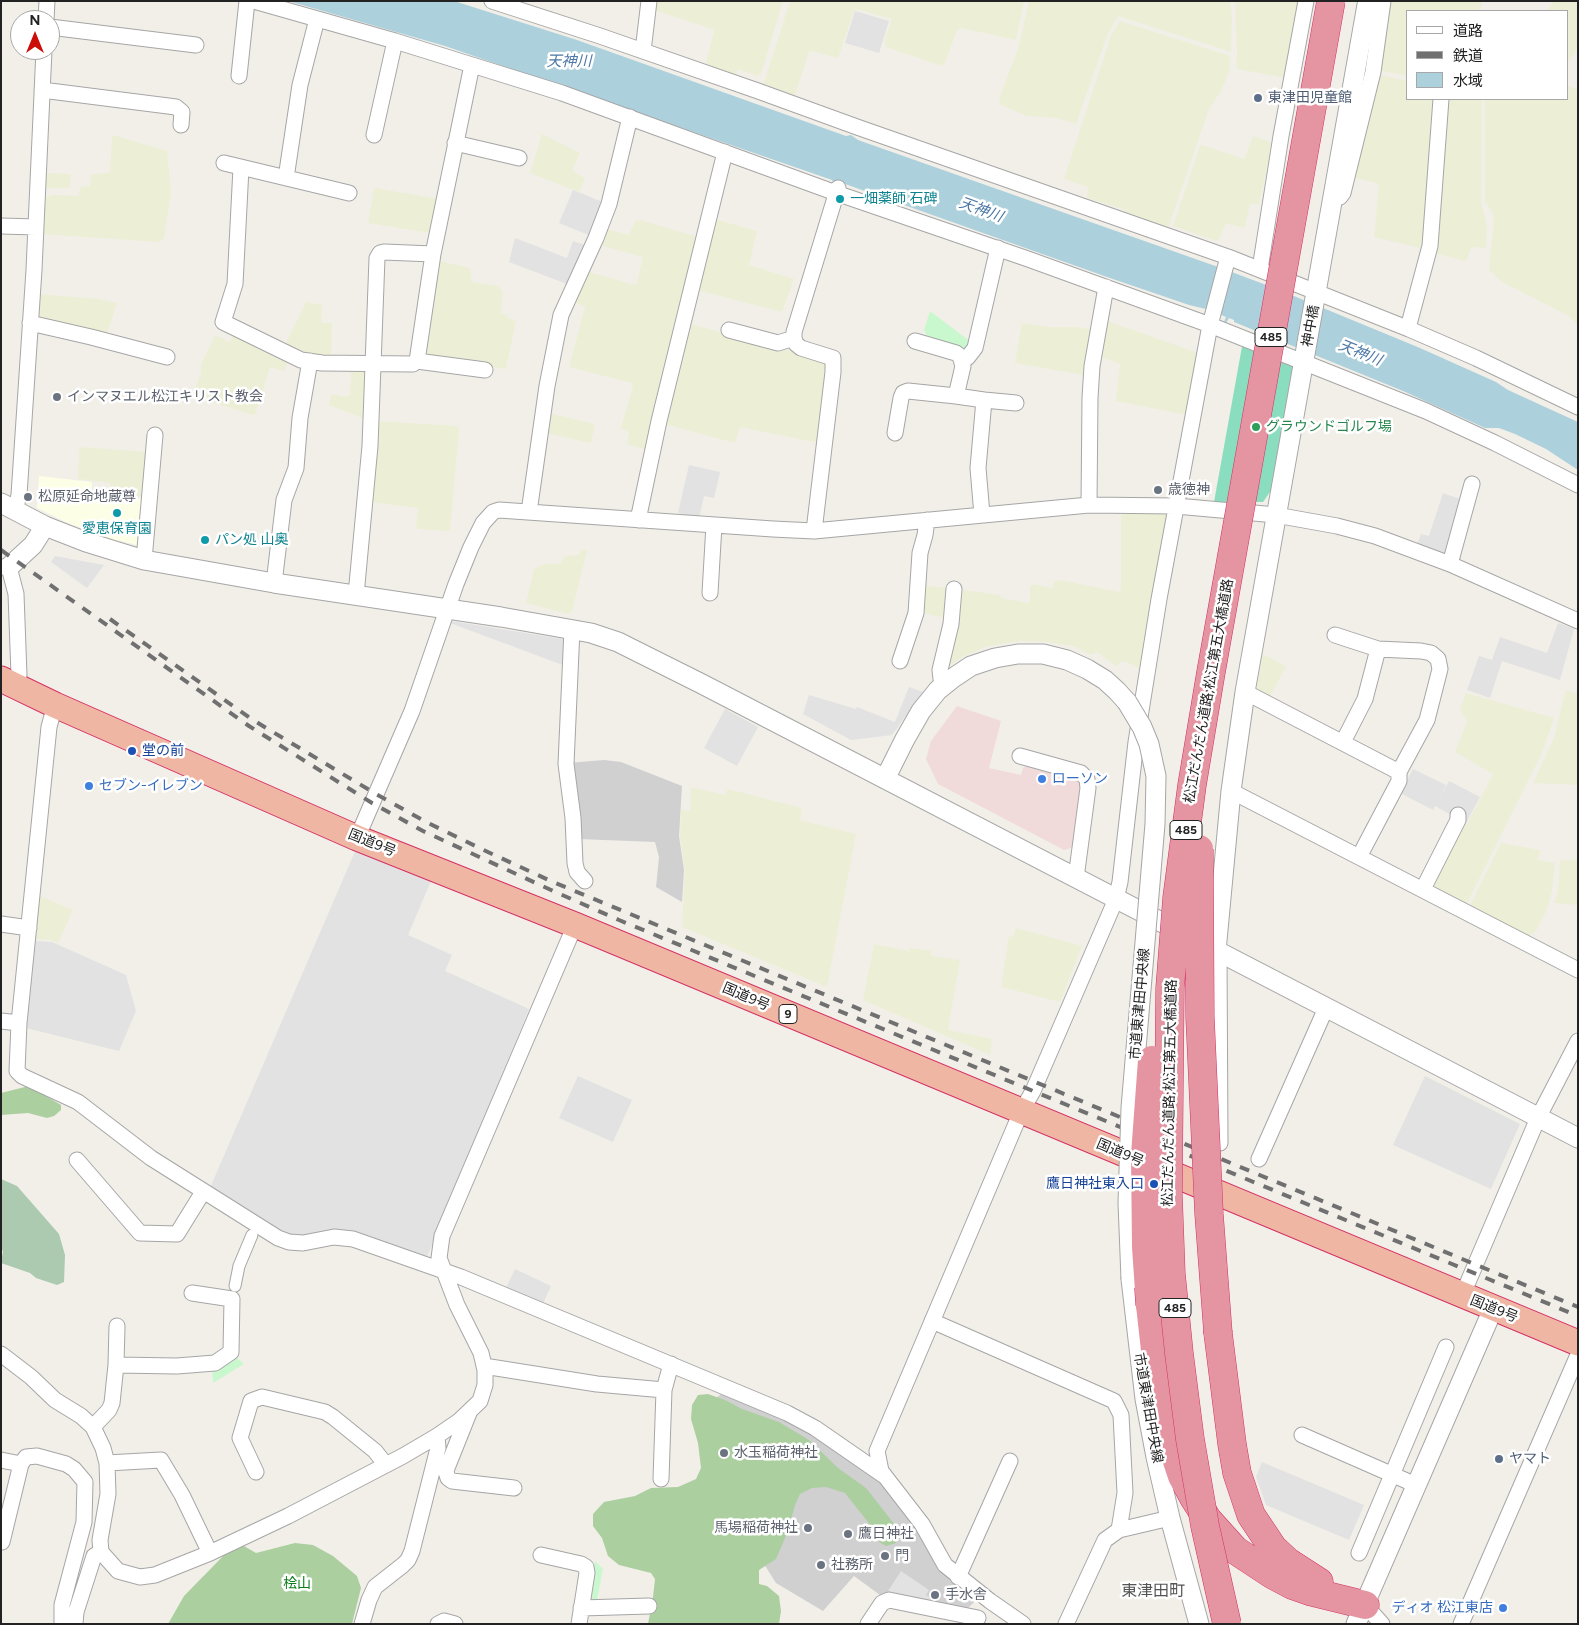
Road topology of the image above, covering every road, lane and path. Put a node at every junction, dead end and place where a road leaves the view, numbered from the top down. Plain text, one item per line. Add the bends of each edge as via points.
1 (248, 1) edge
2 (254, 1) edge
3 (492, 1) edge
4 (649, 1) edge
5 (1306, 1) edge
6 (1331, 1) edge
7 (1373, 2) edge
8 (317, 19) junction
9 (60, 28) edge
10 (395, 41) junction
11 (196, 45) dead end
12 (643, 51) junction
13 (44, 60) edge
14 (472, 65) junction
15 (239, 76) dead end
16 (42, 90) junction
17 (1441, 100) edge
18 (630, 117) junction
19 (181, 125) dead end
20 (374, 135) dead end
21 (455, 143) junction
22 (725, 152) junction
23 (519, 158) dead end
24 (224, 163) dead end
25 (241, 168) junction
26 (286, 178) junction
27 (837, 190) junction
28 (350, 193) dead end
29 (1, 226) edge
30 (36, 227) junction
31 (998, 248) junction
32 (433, 254) junction
33 (1227, 261) junction
34 (1260, 269) junction
35 (1106, 288) junction
36 (1316, 294) junction
37 (1211, 322) junction
38 (30, 323) junction
39 (1408, 328) junction
40 (729, 330) dead end
41 (794, 338) junction
42 (915, 341) dead end
43 (167, 357) dead end
44 (1305, 359) junction
45 (310, 361) junction
46 (417, 361) junction
47 (963, 361) junction
48 (374, 363) junction
49 (485, 370) dead end
50 (956, 396) junction
51 (984, 400) junction
52 (1016, 403) dead end
53 (1578, 407) edge
54 (895, 434) dead end
55 (155, 435) dead end
56 (1472, 484) dead end
57 (1578, 486) edge
58 (1089, 505) junction
59 (1176, 506) junction
60 (8, 507) edge
61 (528, 512) junction
62 (982, 515) junction
63 (1276, 515) junction
64 (638, 520) junction
65 (927, 520) junction
66 (714, 524) junction
67 (45, 526) junction
68 (814, 531) junction
69 (144, 560) junction
70 (1450, 564) junction
71 (5, 567) edge
72 (274, 583) junction
73 (954, 589) dead end
74 (710, 593) dead end
75 (356, 595) junction
76 (448, 608) junction
77 (1578, 621) edge
78 (572, 630) junction
79 (1335, 635) dead end
80 (1378, 649) junction
81 (900, 661) dead end
82 (1211, 672) junction
83 (9, 683) edge
84 (944, 684) junction
85 (1245, 692) junction
86 (55, 705) junction
87 (1343, 742) junction
88 (1020, 756) dead end
89 (1399, 772) junction
90 (885, 779) junction
91 (1231, 791) junction
92 (1458, 815) dead end
93 (357, 838) junction
94 (1359, 857) junction
95 (1076, 878) junction
96 (585, 881) dead end
97 (1423, 889) junction
98 (1116, 899) junction
99 (1, 924) edge
100 (575, 925) junction
101 (29, 928) junction
102 (1218, 952) junction
103 (1578, 970) edge
104 (1170, 988) junction
105 (1326, 1008) junction
106 (1, 1021) edge
107 (19, 1023) junction
108 (1578, 1041) edge
109 (1021, 1112) junction
110 (1538, 1118) junction
111 (1578, 1138) edge
112 (1220, 1143) dead end
113 (1259, 1159) dead end
114 (77, 1160) dead end
115 (203, 1192) junction
116 (252, 1235) dead end
117 (443, 1270) junction
118 (192, 1292) dead end
119 (234, 1293) junction
120 (1462, 1296) junction
121 (1492, 1309) junction
122 (932, 1321) junction
123 (117, 1326) dead end
124 (1578, 1343) edge
125 (1446, 1347) dead end
126 (1, 1354) edge
127 (1578, 1355) edge
128 (671, 1364) junction
129 (116, 1365) junction
130 (484, 1366) junction
131 (664, 1390) junction
132 (469, 1413) junction
133 (93, 1427) junction
134 (1413, 1427) junction
135 (437, 1436) junction
136 (1302, 1436) dead end
137 (1437, 1437) junction
138 (1, 1460) edge
139 (1010, 1461) dead end
140 (107, 1463) junction
141 (21, 1464) junction
142 (386, 1465) junction
143 (256, 1472) dead end
144 (884, 1475) junction
145 (1392, 1475) junction
146 (661, 1479) dead end
147 (1416, 1485) junction
148 (514, 1488) dead end
149 (1170, 1518) junction
150 (1120, 1530) junction
151 (1, 1542) edge
152 (101, 1552) junction
153 (210, 1553) junction
154 (1359, 1553) dead end
155 (541, 1555) dead end
156 (958, 1577) junction
157 (990, 1602) junction
158 (649, 1606) dead end
159 (581, 1608) junction
160 (1368, 1617) edge
161 (977, 1621) edge
162 (62, 1624) edge
163 (75, 1624) edge
164 (362, 1624) edge
165 (438, 1624) edge
166 (455, 1624) edge
167 (578, 1624) edge
168 (868, 1624) edge
169 (1023, 1624) edge
170 (1066, 1624) edge
171 (1198, 1624) edge
172 (1227, 1624) edge
173 (1461, 1624) edge

1 - 15 street
2 - 8 street
3 - 12 street
4 - 12 street
5 - 34 street
6 - 82 highway, 松江だんだん道路;松江第五大橋道路 / 485, bridge
7 - 36 street, 神中橋
8 - 10 street
8 - 26 street via 300,85
9 - 11 street
10 - 14 street
10 - 20 street
12 - 33 street
13 - 16 street
14 - 18 street
14 - 21 street
16 - 19 street via 176,107 182,112
16 - 30 street
17 - 39 street via 1430,246
18 - 22 street
18 - 61 street via 609,204 561,315
21 - 23 street
21 - 32 street
22 - 27 street
22 - 64 street via 663,403
24 - 25 street
25 - 26 street
25 - 45 street via 236,284 223,322 301,360
26 - 28 street
27 - 31 street
27 - 41 street
29 - 30 street
30 - 38 street
31 - 35 street
31 - 47 street via 974,348
32 - 46 street
32 - 48 street via 384,252 378,255
33 - 34 street
33 - 37 street
34 - 36 street
35 - 37 street
35 - 58 street via 1092,366
36 - 39 street
36 - 44 street, 神中橋
37 - 44 street
37 - 59 street
38 - 43 street
38 - 60 street via 19,495
39 - 53 street
40 - 41 street via 778,343
41 - 68 street via 800,348 833,358
42 - 47 street via 956,353
44 - 57 street via 1495,442
44 - 63 street, 神中橋
45 - 48 street
45 - 72 street via 300,418 296,468 284,500
46 - 48 street via 413,364
46 - 49 street
47 - 50 street
48 - 75 street
50 - 51 street
50 - 54 street via 904,393
51 - 52 street
51 - 62 street via 978,468
55 - 69 street
56 - 70 street
58 - 59 street
58 - 62 street
59 - 63 street
59 - 98 street via 1136,742
60 - 67 street
61 - 64 street
61 - 76 street via 492,512 471,547
62 - 65 street
63 - 70 street via 1375,536
63 - 85 street, 神中橋
64 - 66 street
65 - 68 street
65 - 81 street via 920,553 916,612
66 - 68 street
66 - 74 street
67 - 69 street
67 - 71 street via 33,544
69 - 72 street
70 - 77 street
71 - 83 street via 16,594 20,675
72 - 75 street
73 - 84 street via 951,624 940,670
75 - 76 street
76 - 78 street
76 - 93 street via 412,711
78 - 90 street via 605,637 632,648
78 - 96 street via 566,764 575,863 577,872
79 - 80 street
80 - 87 street via 1365,699
80 - 89 street via 1431,654 1438,659 1440,669 1426,720
82 - 104 highway, 松江だんだん道路;松江第五大橋道路 / 485, bridge via 1181,870
82 - 160 highway, bridge via 1199,849 1198,925 1212,1260 1233,1454 1251,1515 1273,1548 1288,1562
83 - 86 highway, 国道9号 / 9
84 - 90 street, 市道東津田中央線 via 921,711
84 - 149 street, 市道東津田中央線, bridge via 971,666 995,658 1043,654 1067,660 1105,680 1127,702 1149,744 1156,776 1155,824 1131,1108 1128,1203 1131,1279 1145,1399
85 - 87 street
85 - 91 street, 神中橋
86 - 93 highway, 国道9号 / 9
86 - 101 street via 49,727
87 - 89 street
88 - 95 street via 1081,773 1087,779
89 - 94 street via 1398,781
90 - 95 street
91 - 94 street
91 - 102 street, 神中橋
92 - 97 street
93 - 100 highway, 国道9号 / 9
94 - 97 street
95 - 98 street
97 - 103 street
98 - 102 street
98 - 109 street
99 - 101 street
100 - 109 highway, 国道9号 / 9
100 - 117 street via 442,1236 439,1258
101 - 107 street
102 - 105 street
102 - 112 street
104 - 160 highway, bridge via 1156,1011 1145,1155 1150,1305 1164,1414 1174,1452 1186,1483 1208,1520 1235,1550 1292,1585
104 - 172 highway, 松江だんだん道路;松江第五大橋道路 / 485, bridge via 1168,1194 1179,1353 1205,1526
105 - 110 street
105 - 113 street
106 - 107 street
107 - 115 street via 17,1071 22,1076 78,1102 151,1158
108 - 110 street
109 - 120 highway, 国道9号 / 9
109 - 122 street
110 - 111 street
110 - 120 street
114 - 115 street via 140,1233 177,1234
115 - 117 street via 289,1242 303,1243 334,1237 353,1239
116 - 119 street via 239,1266
117 - 128 street
117 - 130 street
118 - 119 street
119 - 129 street via 231,1352 215,1363
120 - 121 highway, 国道9号 / 9
121 - 124 highway, 国道9号 / 9
121 - 137 street
122 - 144 street via 877,1451
122 - 150 street via 1114,1401 1121,1415 1125,1494
123 - 129 street
125 - 134 street
126 - 133 street
127 - 173 street
128 - 131 street
128 - 144 street via 787,1413 823,1433
129 - 133 street via 112,1403
130 - 131 street via 597,1384
130 - 132 street via 485,1385 480,1401
131 - 146 street
132 - 135 street
132 - 148 street via 447,1468 448,1478
133 - 140 street
134 - 137 street
134 - 145 street
135 - 142 street
135 - 164 street via 438,1448 412,1550 408,1560 375,1587
136 - 145 street
137 - 147 street
138 - 141 street
139 - 156 street
140 - 152 street via 108,1494
140 - 153 street via 161,1460
141 - 151 street
141 - 162 street via 26,1457 33,1456 66,1464 85,1482 84,1522 62,1605
142 - 143 street via 375,1451 325,1412 262,1397 251,1401 240,1438
142 - 153 street
144 - 156 street via 922,1524 945,1565
145 - 147 street
145 - 154 street
147 - 160 street
149 - 150 street
149 - 171 street, 市道東津田中央線
150 - 170 street via 1104,1540
152 - 153 street via 118,1571 140,1577 155,1575
152 - 163 street via 94,1556
155 - 159 street via 586,1567 588,1573
156 - 157 street
157 - 161 street
157 - 169 street
158 - 159 street
159 - 167 street
161 - 168 street via 889,1600 882,1603
165 - 166 street via 444,1621

